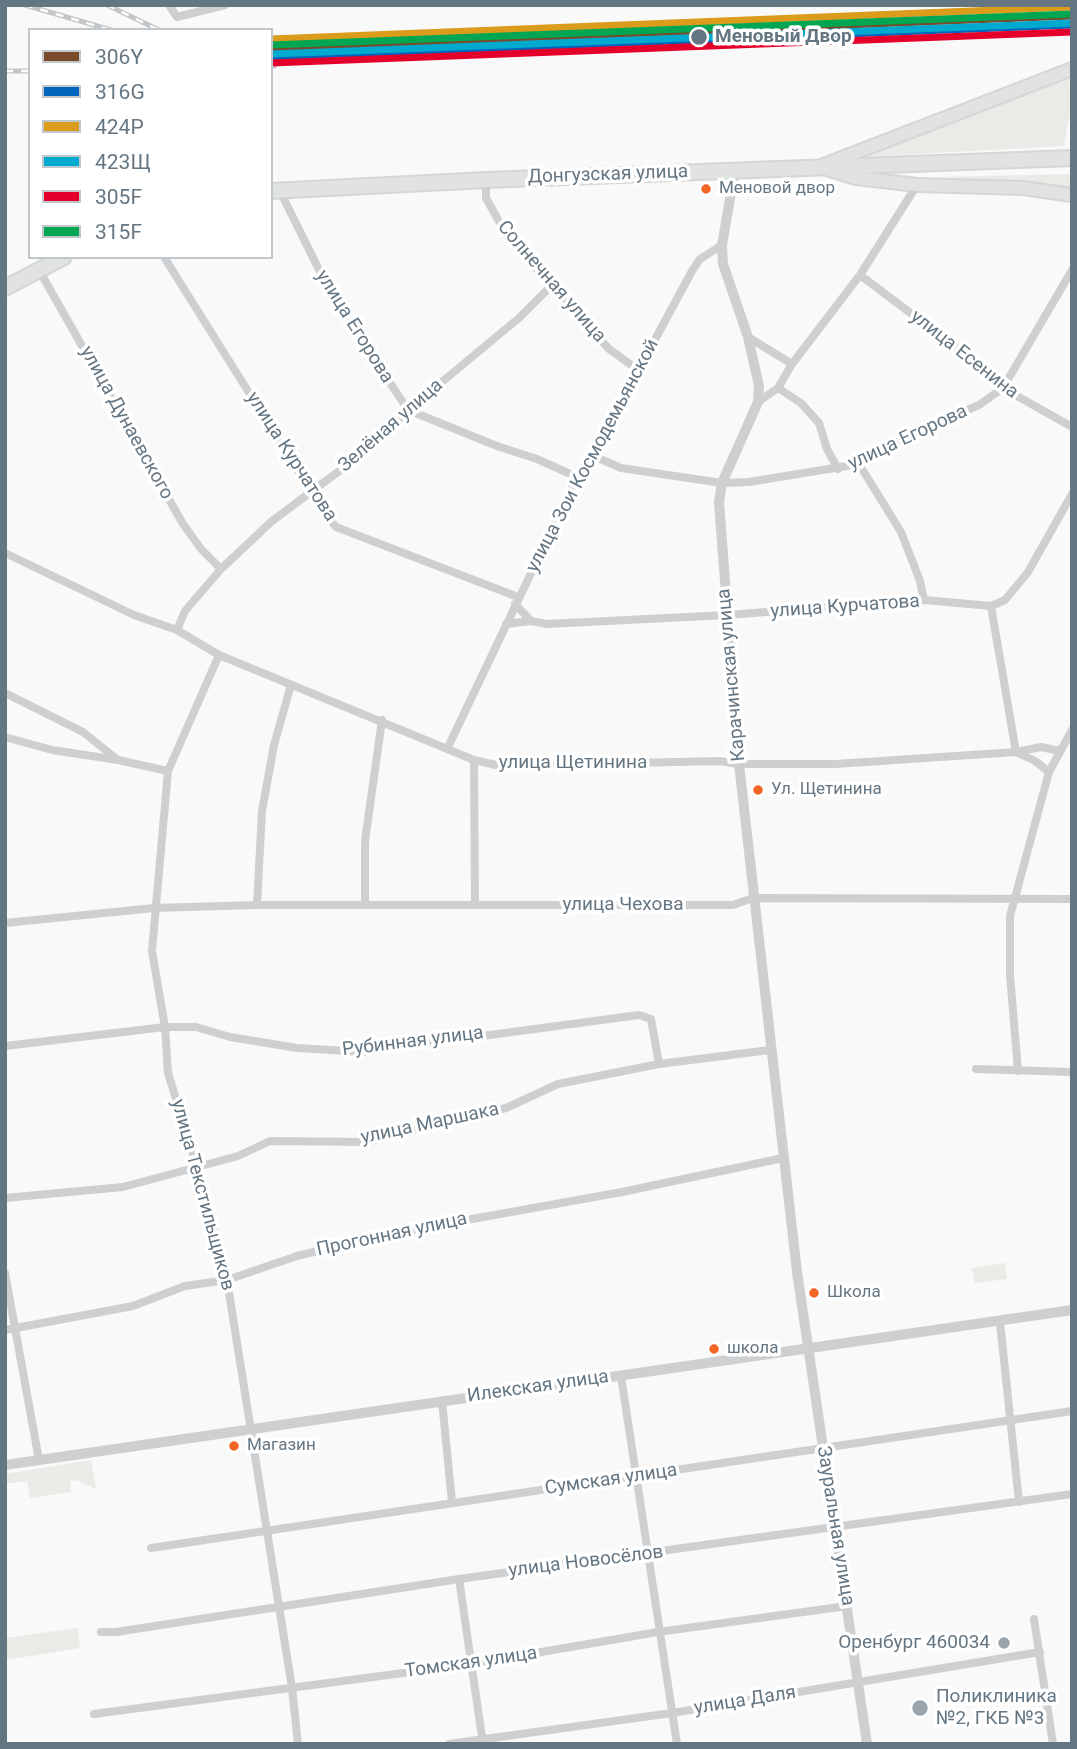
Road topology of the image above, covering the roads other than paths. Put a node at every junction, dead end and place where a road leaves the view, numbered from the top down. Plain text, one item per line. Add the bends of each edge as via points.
1 (169, 5) edge
2 (225, 5) edge
3 (1072, 69) edge
4 (1072, 158) edge
5 (820, 167) junction
6 (735, 170) junction
7 (486, 180) junction
8 (916, 185) junction
9 (276, 191) edge
10 (1072, 195) edge
11 (722, 244) junction
12 (60, 259) edge
13 (165, 259) edge
14 (39, 270) junction
15 (1072, 270) edge
16 (860, 275) junction
17 (10, 282) edge
18 (552, 285) junction
19 (748, 337) junction
20 (792, 364) junction
21 (638, 370) junction
22 (1003, 387) junction
23 (778, 388) junction
24 (758, 402) junction
25 (408, 410) junction
26 (1072, 427) edge
27 (591, 455) junction
28 (859, 464) junction
29 (838, 469) junction
30 (577, 477) junction
31 (722, 483) junction
32 (313, 493) junction
33 (1072, 494) edge
34 (5, 553) edge
35 (221, 569) junction
36 (516, 600) junction
37 (925, 600) junction
38 (991, 606) junction
39 (727, 615) junction
40 (531, 621) junction
41 (506, 624) junction
42 (177, 630) junction
43 (219, 655) junction
44 (291, 685) junction
45 (5, 693) edge
46 (382, 720) junction
47 (1072, 730) edge
48 (5, 737) edge
49 (448, 747) junction
50 (1060, 751) junction
51 (1016, 752) junction
52 (118, 760) junction
53 (474, 760) junction
54 (739, 764) junction
55 (168, 771) junction
56 (1049, 772) junction
57 (753, 898) junction
58 (1016, 898) junction
59 (1072, 899) edge
60 (475, 904) junction
61 (257, 905) junction
62 (365, 905) junction
63 (173, 907) junction
64 (154, 908) junction
65 (5, 923) edge
66 (153, 925) junction
67 (165, 1027) junction
68 (5, 1046) edge
69 (770, 1050) junction
70 (659, 1064) junction
71 (976, 1069) dead end
72 (1018, 1072) junction
73 (1072, 1072) edge
74 (783, 1157) junction
75 (197, 1167) junction
76 (5, 1198) edge
77 (5, 1273) edge
78 (227, 1280) junction
79 (1072, 1310) edge
80 (1000, 1322) junction
81 (17, 1328) junction
82 (5, 1330) edge
83 (807, 1350) junction
84 (621, 1376) junction
85 (442, 1401) junction
86 (1072, 1411) edge
87 (1012, 1420) junction
88 (252, 1428) junction
89 (823, 1447) junction
90 (39, 1460) junction
91 (5, 1465) edge
92 (636, 1477) junction
93 (1072, 1494) edge
94 (452, 1502) junction
95 (1019, 1502) junction
96 (835, 1527) junction
97 (267, 1530) junction
98 (151, 1548) dead end
99 (646, 1555) junction
100 (459, 1579) junction
101 (278, 1606) junction
102 (847, 1606) junction
103 (1034, 1619) dead end
104 (102, 1632) dead end
105 (658, 1632) junction
106 (1040, 1652) junction
107 (471, 1664) junction
108 (858, 1682) junction
109 (292, 1688) junction
110 (672, 1713) junction
111 (94, 1714) dead end
112 (483, 1741) edge
113 (298, 1744) edge
114 (449, 1744) edge
115 (677, 1744) edge
116 (867, 1744) edge
117 (1053, 1744) edge

1 - 2 street via 177,17
3 - 5 main road
4 - 5 highway, Донгузская улица
5 - 6 highway, Донгузская улица
5 - 8 main road via 856,178
6 - 7 highway, Донгузская улица
6 - 11 street
7 - 9 highway, Донгузская улица
7 - 18 street, Солнечная улица via 486,198 509,239
8 - 10 main road via 1023,188
8 - 16 street
9 - 25 street, улица Егорова via 330,292
11 - 19 street via 726,278
11 - 21 street, улица Зои Космодемьянской via 700,259
12 - 14 highway
13 - 32 street, улица Курчатова
14 - 17 highway
14 - 35 street, улица Дунаевского via 183,524
15 - 22 street, улица Егорова
16 - 20 street
16 - 22 street, улица Есенина
18 - 21 street, Солнечная улица via 608,349
18 - 25 street, Зелёная улица
19 - 20 street
19 - 24 street
20 - 23 street
21 - 27 street, улица Зои Космодемьянской
22 - 26 street, улица Есенина
22 - 28 street, улица Егорова via 979,405 911,434
23 - 24 street
23 - 29 street via 801,403 819,423
24 - 31 street, Карачинская улица
25 - 30 street
25 - 32 street, Зелёная улица via 374,445
27 - 30 street, улица Зои Космодемьянской
27 - 31 street, улица Егорова via 621,468
28 - 29 street, улица Егорова
28 - 37 street via 901,532
29 - 31 street, улица Егорова
30 - 36 street, улица Зои Космодемьянской
31 - 39 street, Карачинская улица via 719,515
32 - 35 street, Зелёная улица via 272,521
32 - 36 street, улица Курчатова via 336,527
33 - 38 street via 1028,572 1005,600
34 - 42 street, улица Щетинина via 134,615
35 - 42 street, Зелёная улица via 185,611
36 - 40 street, улица Курчатова
36 - 41 street, улица Зои Космодемьянской
37 - 38 street, улица Курчатова
37 - 39 street, улица Курчатова
38 - 51 street
39 - 40 street, улица Курчатова
39 - 54 street, Карачинская улица
40 - 41 street, улица Курчатова
41 - 49 street, улица Зои Космодемьянской
42 - 43 street, улица Щетинина
43 - 44 street, улица Щетинина
43 - 55 street, улица Текстильщиков
44 - 46 street, улица Щетинина
44 - 61 street via 262,811
45 - 52 street via 83,732
46 - 49 street, улица Щетинина
46 - 62 street via 365,841
47 - 50 street
48 - 52 street
49 - 53 street, улица Щетинина
50 - 51 street, улица Щетинина via 1041,747
50 - 56 street
51 - 54 street, улица Щетинина via 835,764
51 - 56 street
52 - 55 street
53 - 54 street, улица Щетинина via 500,766
53 - 60 street
54 - 57 street, Карачинская улица
55 - 64 street, улица Текстильщиков
56 - 58 street
57 - 58 street, улица Чехова
57 - 60 street, улица Чехова via 733,905
57 - 69 street, Карачинская улица
58 - 59 street, улица Чехова
58 - 72 street via 1010,916 1010,975
60 - 62 street, улица Чехова
61 - 62 street, улица Чехова
61 - 63 street, улица Чехова
63 - 64 street, улица Чехова
63 - 66 street
64 - 65 street, улица Чехова
64 - 66 street, улица Текстильщиков
66 - 67 street, улица Текстильщиков via 152,951
67 - 68 street, Рубинная улица
67 - 70 street, Рубинная улица via 196,1027 297,1048 363,1052 639,1015 651,1019
67 - 75 street, улица Текстильщиков via 167,1073
69 - 70 street, улица Маршака
69 - 74 street, Карачинская улица
70 - 75 street, улица Маршака via 558,1084 506,1108 366,1142 270,1141
71 - 72 street
72 - 73 street
74 - 78 street, Прогонная улица via 389,1234 297,1255
74 - 83 street, Карачинская улица
75 - 76 street, улица Маршака via 123,1187
75 - 78 street, улица Текстильщиков
77 - 81 street
78 - 81 street, Прогонная улица via 185,1286 133,1306
78 - 88 street, улица Текстильщиков
79 - 80 street, Илекская улица
80 - 83 street, Илекская улица
80 - 87 street
81 - 82 street, Прогонная улица
81 - 90 street
83 - 84 street, Илекская улица
83 - 89 street, Зауральная улица
84 - 85 street, Илекская улица
84 - 92 street
85 - 88 street, Илекская улица
85 - 94 street
86 - 87 street, Сумская улица
87 - 89 street, Сумская улица
87 - 95 street
88 - 90 street, Илекская улица
88 - 97 street, улица Текстильщиков
89 - 92 street, Сумская улица
89 - 96 street, Зауральная улица
90 - 91 street, Илекская улица
92 - 94 street, Сумская улица
92 - 99 street
93 - 95 street, улица Новосёлов
94 - 97 street, Сумская улица
95 - 96 street, улица Новосёлов
96 - 99 street, улица Новосёлов
96 - 102 street, Зауральная улица
97 - 98 street, Сумская улица
97 - 101 street, улица Текстильщиков
99 - 100 street, улица Новосёлов
99 - 105 street
100 - 101 street, улица Новосёлов
100 - 107 street
101 - 104 street, улица Новосёлов
101 - 109 street, улица Текстильщиков
102 - 105 street, Томская улица
102 - 108 street, Зауральная улица
103 - 106 street
105 - 107 street, Томская улица
105 - 110 street
106 - 108 street, улица Даля
106 - 117 street
107 - 109 street, Томская улица
107 - 112 street
108 - 110 street, улица Даля
108 - 116 street, Зауральная улица
109 - 111 street, Томская улица
109 - 113 street, улица Текстильщиков
110 - 112 street, улица Даля
110 - 115 street
112 - 114 street, улица Даля

